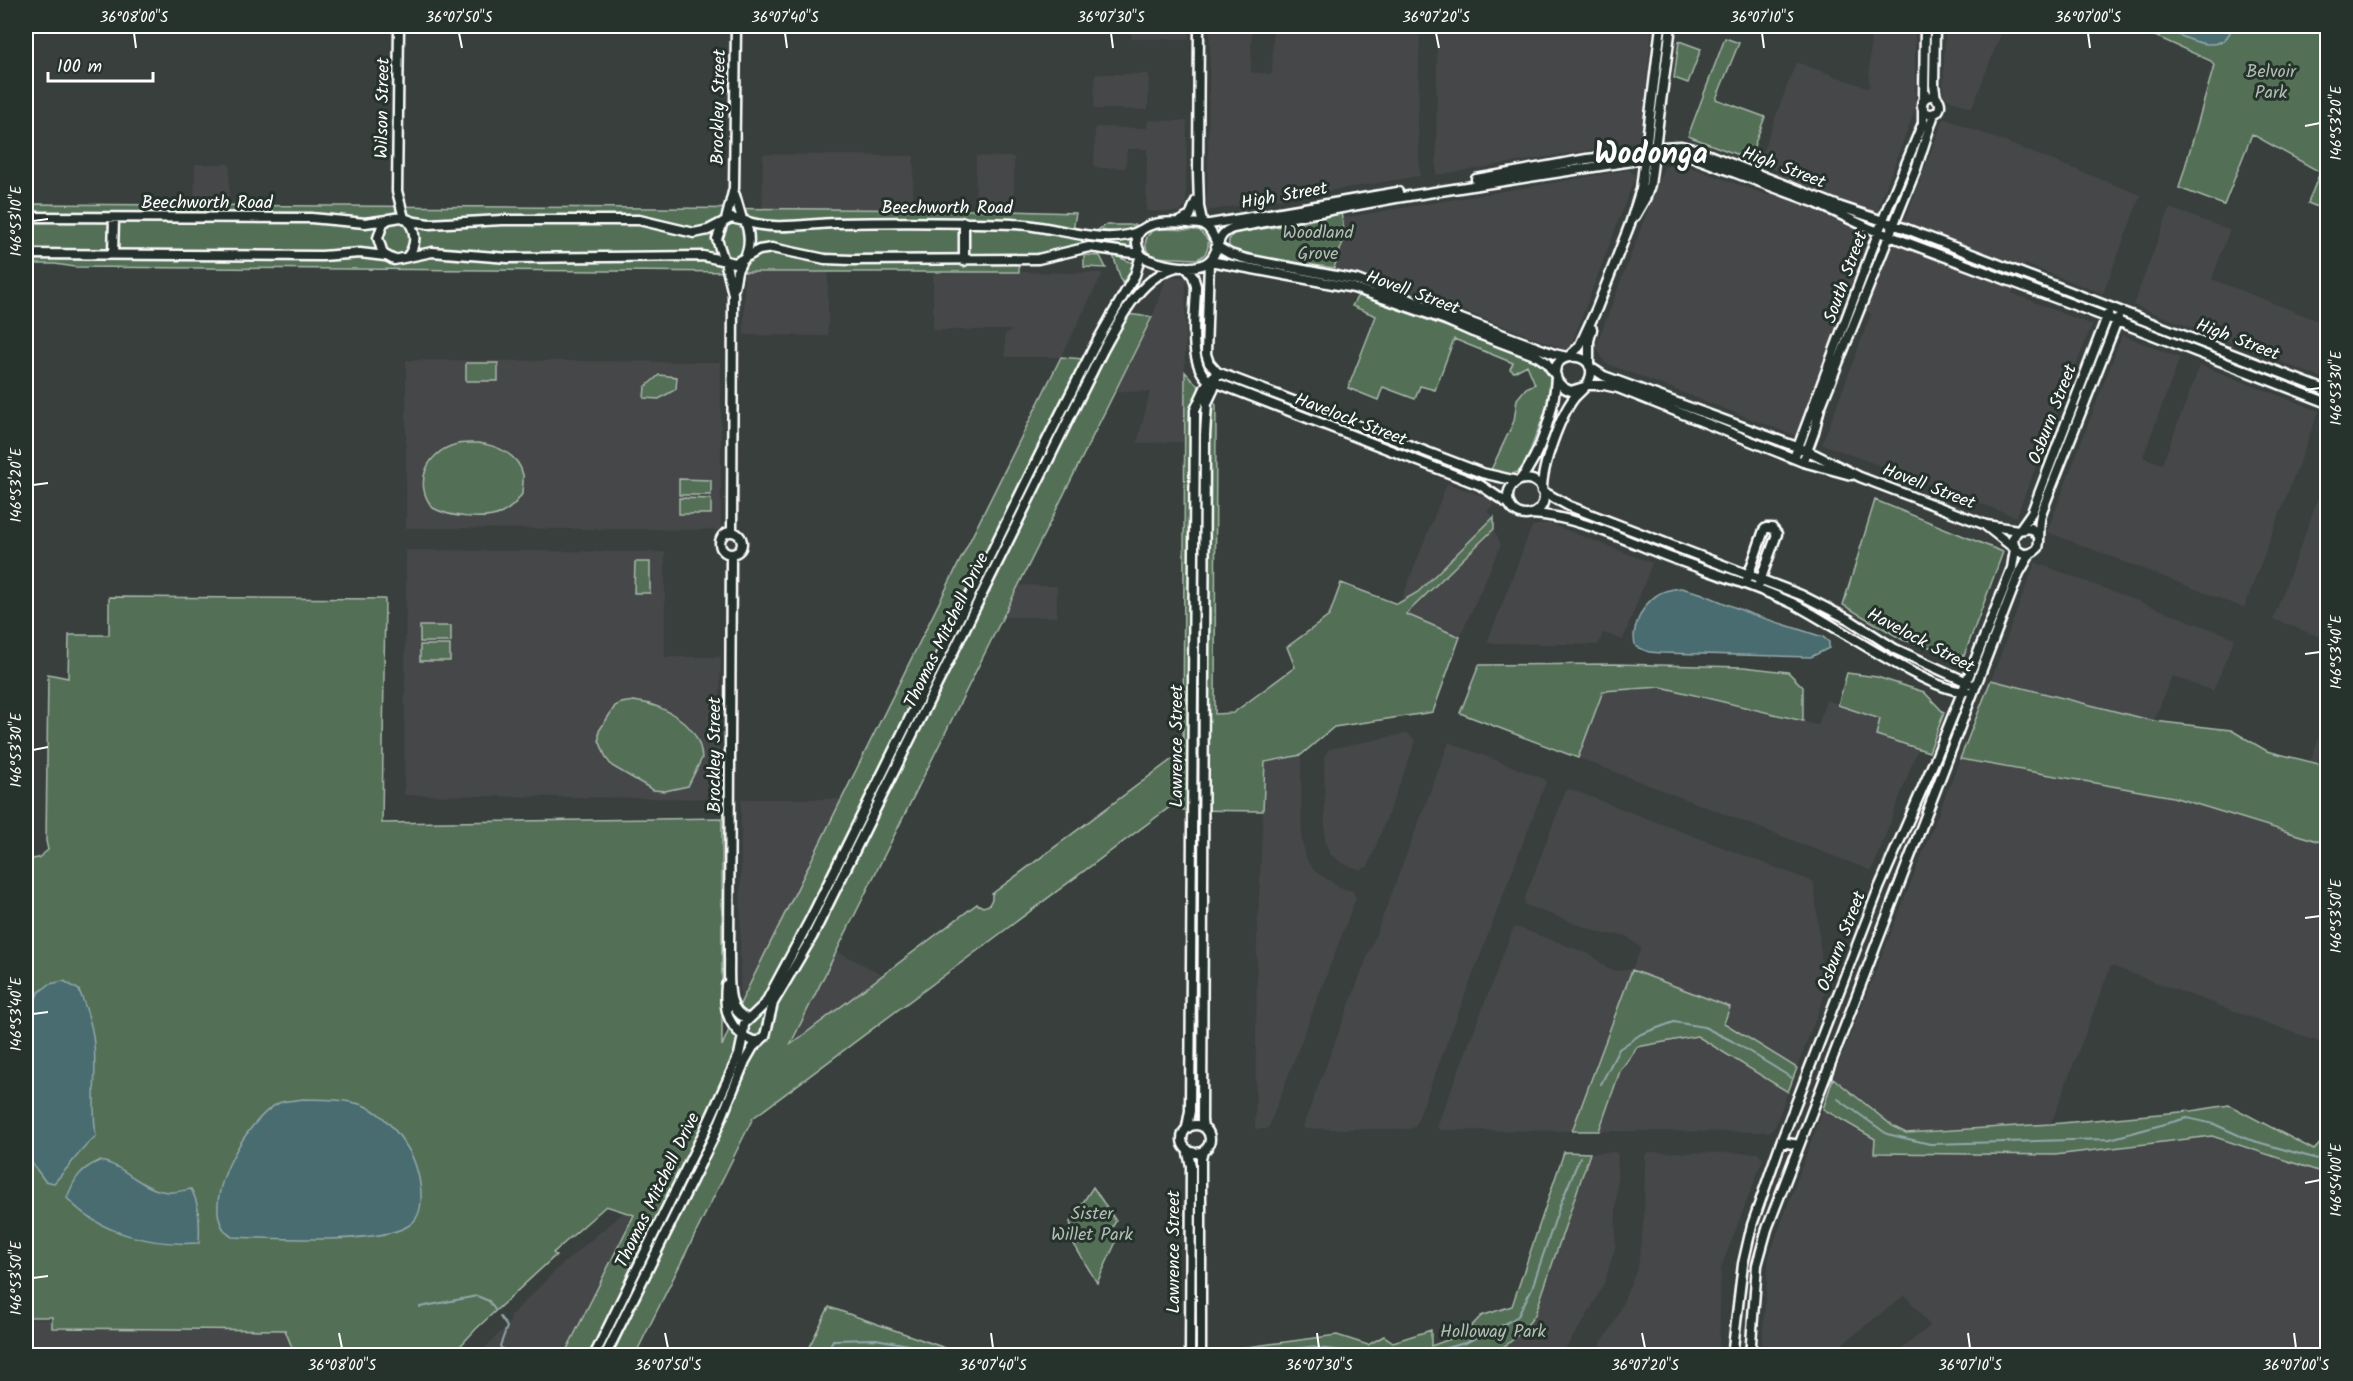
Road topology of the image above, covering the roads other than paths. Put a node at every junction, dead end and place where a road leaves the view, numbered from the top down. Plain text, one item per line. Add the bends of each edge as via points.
1 (399, 26) edge
2 (736, 26) edge
3 (1199, 26) edge
4 (1661, 26) edge
5 (1671, 26) edge
6 (1924, 26) edge
7 (1935, 26) edge
8 (1924, 70) junction
9 (1934, 71) junction
10 (1924, 98) junction
11 (1936, 99) junction
12 (1923, 108) junction
13 (1934, 114) junction
14 (1650, 153) junction
15 (734, 188) junction
16 (1198, 190) junction
17 (397, 191) junction
18 (26, 217) edge
19 (114, 218) junction
20 (405, 218) junction
21 (388, 220) junction
22 (743, 220) junction
23 (724, 221) junction
24 (1882, 221) junction
25 (964, 222) junction
26 (1179, 222) junction
27 (1892, 224) junction
28 (1203, 225) junction
29 (1146, 227) junction
30 (1879, 231) junction
31 (1888, 235) junction
32 (1217, 245) junction
33 (26, 254) edge
34 (113, 255) junction
35 (1140, 255) junction
36 (386, 256) junction
37 (407, 256) junction
38 (743, 259) junction
39 (724, 261) junction
40 (964, 261) junction
41 (1209, 261) junction
42 (1183, 267) junction
43 (1356, 284) junction
44 (1207, 287) junction
45 (733, 294) junction
46 (1196, 298) junction
47 (1597, 308) junction
48 (2111, 308) junction
49 (2121, 312) junction
50 (1444, 315) junction
51 (2106, 318) junction
52 (2117, 321) junction
53 (1855, 322) junction
54 (1476, 323) junction
55 (1844, 327) junction
56 (1473, 332) junction
57 (1850, 337) junction
58 (1568, 356) junction
59 (1589, 366) junction
60 (2086, 371) junction
61 (1217, 372) junction
62 (2095, 374) junction
63 (1556, 377) junction
64 (1212, 382) junction
65 (1585, 386) junction
66 (2328, 391) edge
67 (2328, 403) edge
68 (1070, 405) junction
69 (1682, 409) junction
70 (1054, 437) junction
71 (1390, 438) junction
72 (1798, 447) junction
73 (1386, 450) junction
74 (1808, 451) junction
75 (1794, 458) junction
76 (1803, 462) junction
77 (1860, 477) junction
78 (1518, 480) junction
79 (1542, 490) junction
80 (1510, 505) junction
81 (1193, 511) junction
82 (1206, 511) junction
83 (1531, 514) junction
84 (1598, 517) junction
85 (1986, 525) junction
86 (1593, 528) junction
87 (2019, 529) junction
88 (732, 532) junction
89 (2038, 535) junction
90 (2015, 548) junction
91 (731, 554) junction
92 (2030, 554) junction
93 (987, 560) junction
94 (993, 570) junction
95 (1748, 574) junction
96 (1760, 579) junction
97 (1745, 585) junction
98 (1757, 590) junction
99 (958, 617) junction
100 (967, 622) junction
101 (951, 644) junction
102 (1966, 680) junction
103 (1975, 690) junction
104 (1961, 692) junction
105 (1205, 741) junction
106 (1192, 742) junction
107 (893, 754) junction
108 (902, 758) junction
109 (891, 779) junction
110 (879, 782) junction
111 (842, 855) junction
112 (851, 859) junction
113 (1880, 888) junction
114 (1192, 894) junction
115 (1204, 894) junction
116 (1895, 895) junction
117 (729, 956) junction
118 (1191, 1012) junction
119 (1203, 1012) junction
120 (750, 1018) junction
121 (767, 1030) junction
122 (743, 1036) junction
123 (760, 1041) junction
124 (1187, 1127) junction
125 (1203, 1127) junction
126 (1781, 1142) junction
127 (1799, 1145) junction
128 (1187, 1149) junction
129 (1203, 1151) junction
130 (693, 1155) junction
131 (704, 1155) junction
132 (594, 1356) edge
133 (605, 1356) edge
134 (1190, 1356) edge
135 (1201, 1356) edge
136 (1732, 1356) edge
137 (1750, 1356) edge

1 - 17 street, Wilson Street
2 - 15 street, Brockley Street
3 - 16 street
4 - 14 street
5 - 14 street
6 - 7 street
6 - 8 street
7 - 9 street
8 - 9 street
8 - 10 street
9 - 11 street
10 - 11 street
10 - 12 street
11 - 13 street via 1940,107
12 - 13 street via 1927,114
12 - 24 street, South Street via 1923,123
13 - 27 street, South Street
14 - 24 street, High Street via 1677,146 1694,149
14 - 28 street, High Street
14 - 30 street, High Street via 1693,156
14 - 32 street, High Street via 1231,228 1222,234
14 - 47 street via 1648,193 1630,224
15 - 22 street, Brockley Street
15 - 23 street, Brockley Street
16 - 26 street via 1191,214
16 - 28 street
17 - 20 street, Wilson Street
17 - 21 street, Wilson Street
18 - 19 street, Beechworth Road
19 - 21 street, Beechworth Road via 318,218 365,224
19 - 34 street
20 - 21 street
20 - 23 street via 429,224 643,220 694,232
20 - 37 street via 415,238
21 - 36 street via 381,226 378,238
22 - 23 street via 733,217
22 - 25 street, Beechworth Road via 774,226
22 - 38 street via 749,243
23 - 39 street via 717,239
24 - 27 street, High Street
24 - 30 street, South Street
25 - 29 street, Beechworth Road via 1025,224 1119,237
25 - 40 street
26 - 28 street
26 - 29 street via 1156,222
27 - 31 street, South Street
27 - 48 street, High Street
28 - 32 street
29 - 35 street via 1138,240
30 - 31 street, High Street
30 - 55 street, South Street
31 - 51 street, High Street
31 - 53 street, South Street
32 - 41 street
32 - 43 street, Hovell Street via 1246,260
33 - 34 street
34 - 36 street
35 - 40 street via 1089,247 1038,259
35 - 42 street via 1155,264
35 - 68 street, Thomas Mitchell Drive via 1135,275
36 - 37 street via 396,260
37 - 39 street via 432,252 491,258 700,256
38 - 39 street via 735,263
38 - 40 street via 772,248 840,260
38 - 45 street
39 - 45 street
41 - 42 street via 1199,267
41 - 43 street, Hovell Street
41 - 44 street, Lawrence Street
42 - 46 street via 1195,281
42 - 68 street, Thomas Mitchell Drive via 1155,276 1134,300
43 - 50 street, Hovell Street
44 - 46 street
44 - 61 street, Lawrence Street via 1206,354
45 - 88 street
46 - 64 street via 1198,368
47 - 58 street via 1581,344
47 - 59 street via 1589,341
48 - 49 street, High Street
48 - 51 street, Osburn Street
49 - 52 street, Osburn Street
49 - 66 street, High Street
50 - 54 street, Hovell Street
50 - 56 street, Hovell Street
51 - 52 street, High Street
51 - 60 street, Osburn Street
52 - 62 street, Osburn Street
52 - 67 street, High Street
53 - 55 street
53 - 57 street, South Street
54 - 56 street
54 - 58 street, Hovell Street
55 - 57 street
55 - 72 street, South Street
56 - 63 street, Hovell Street via 1540,357
57 - 74 street, South Street via 1820,408
58 - 59 street via 1580,357
58 - 63 street via 1558,364
59 - 65 street via 1591,376
59 - 69 street, Hovell Street
60 - 62 street
60 - 87 street, Osburn Street via 2033,510
61 - 64 street, Lawrence Street
61 - 71 street, Havelock Street
62 - 89 street, Osburn Street via 2042,512
63 - 65 street via 1569,390
63 - 78 street via 1552,410 1530,465
64 - 73 street, Havelock Street
64 - 81 street, Lawrence Street via 1195,410
64 - 82 street, Lawrence Street via 1206,406
65 - 69 street, Hovell Street via 1614,387
65 - 79 street via 1565,412 1543,471
68 - 70 street, Thomas Mitchell Drive
69 - 72 street, Hovell Street
69 - 75 street, Hovell Street
70 - 93 street, Thomas Mitchell Drive
70 - 94 street, Thomas Mitchell Drive
71 - 73 street
71 - 78 street, Havelock Street via 1482,473
72 - 74 street, Hovell Street
72 - 75 street, South Street
73 - 80 street, Havelock Street via 1485,487
74 - 76 street, South Street
74 - 77 street, Hovell Street
75 - 76 street, Hovell Street
76 - 77 street, Hovell Street
77 - 85 street, Hovell Street
78 - 79 street via 1532,480
78 - 80 street via 1508,492
79 - 83 street via 1541,506
79 - 84 street, Havelock Street
80 - 83 street via 1519,513
81 - 82 street
81 - 106 street, Lawrence Street
82 - 105 street, Lawrence Street
83 - 86 street, Havelock Street via 1553,515
84 - 86 street
84 - 95 street, Havelock Street
85 - 87 street, Hovell Street
85 - 90 street, Hovell Street
86 - 97 street, Havelock Street
87 - 89 street via 2031,528
87 - 90 street via 2013,536
88 - 91 street via 738,534 742,543
88 - 91 street via 725,533 720,541 722,549
89 - 92 street via 2038,548
90 - 92 street
90 - 102 street, Osburn Street via 2012,567
91 - 117 street, Brockley Street
92 - 103 street, Osburn Street via 2019,573
93 - 94 street
93 - 99 street, Thomas Mitchell Drive
94 - 100 street, Thomas Mitchell Drive
95 - 96 street, Havelock Street
95 - 96 street via 1764,530 1773,529 1776,535
95 - 97 street
96 - 98 street
96 - 102 street, Havelock Street via 1816,602 1924,663
97 - 98 street, Havelock Street
98 - 104 street, Havelock Street via 1792,603 1921,676
99 - 100 street
99 - 101 street, Thomas Mitchell Drive
100 - 101 street, Thomas Mitchell Drive
101 - 107 street, Thomas Mitchell Drive
101 - 108 street, Thomas Mitchell Drive
102 - 103 street, Havelock Street
102 - 104 street, Osburn Street
103 - 104 street, Havelock Street
103 - 116 street, Osburn Street
104 - 113 street, Osburn Street
105 - 106 street
105 - 115 street, Lawrence Street
106 - 114 street, Lawrence Street
107 - 108 street
107 - 110 street, Thomas Mitchell Drive
108 - 109 street, Thomas Mitchell Drive
109 - 110 street
109 - 112 street, Thomas Mitchell Drive
110 - 111 street, Thomas Mitchell Drive
111 - 112 street
111 - 120 street, Thomas Mitchell Drive via 765,1004
112 - 121 street, Thomas Mitchell Drive via 773,1003
113 - 116 street
113 - 126 street, Osburn Street
114 - 115 street
114 - 118 street, Lawrence Street
115 - 119 street, Lawrence Street
116 - 127 street, Osburn Street
117 - 120 street, Brockley Street via 733,1004 739,1014
117 - 122 street, Brockley Street via 726,1012 732,1026
118 - 119 street
118 - 124 street, Lawrence Street
119 - 125 street, Lawrence Street
120 - 121 street via 763,1020
120 - 122 street via 744,1023
121 - 123 street
122 - 123 street
122 - 130 street, Thomas Mitchell Drive via 736,1062
123 - 131 street via 742,1065
124 - 125 street
124 - 128 street via 1182,1137
125 - 129 street via 1210,1137
126 - 127 street
126 - 136 street, Osburn Street via 1752,1225 1743,1264
127 - 137 street, Osburn Street via 1759,1254
128 - 129 street
128 - 134 street, Lawrence Street via 1191,1166
129 - 135 street, Lawrence Street
130 - 131 street
130 - 132 street, Thomas Mitchell Drive
131 - 133 street

